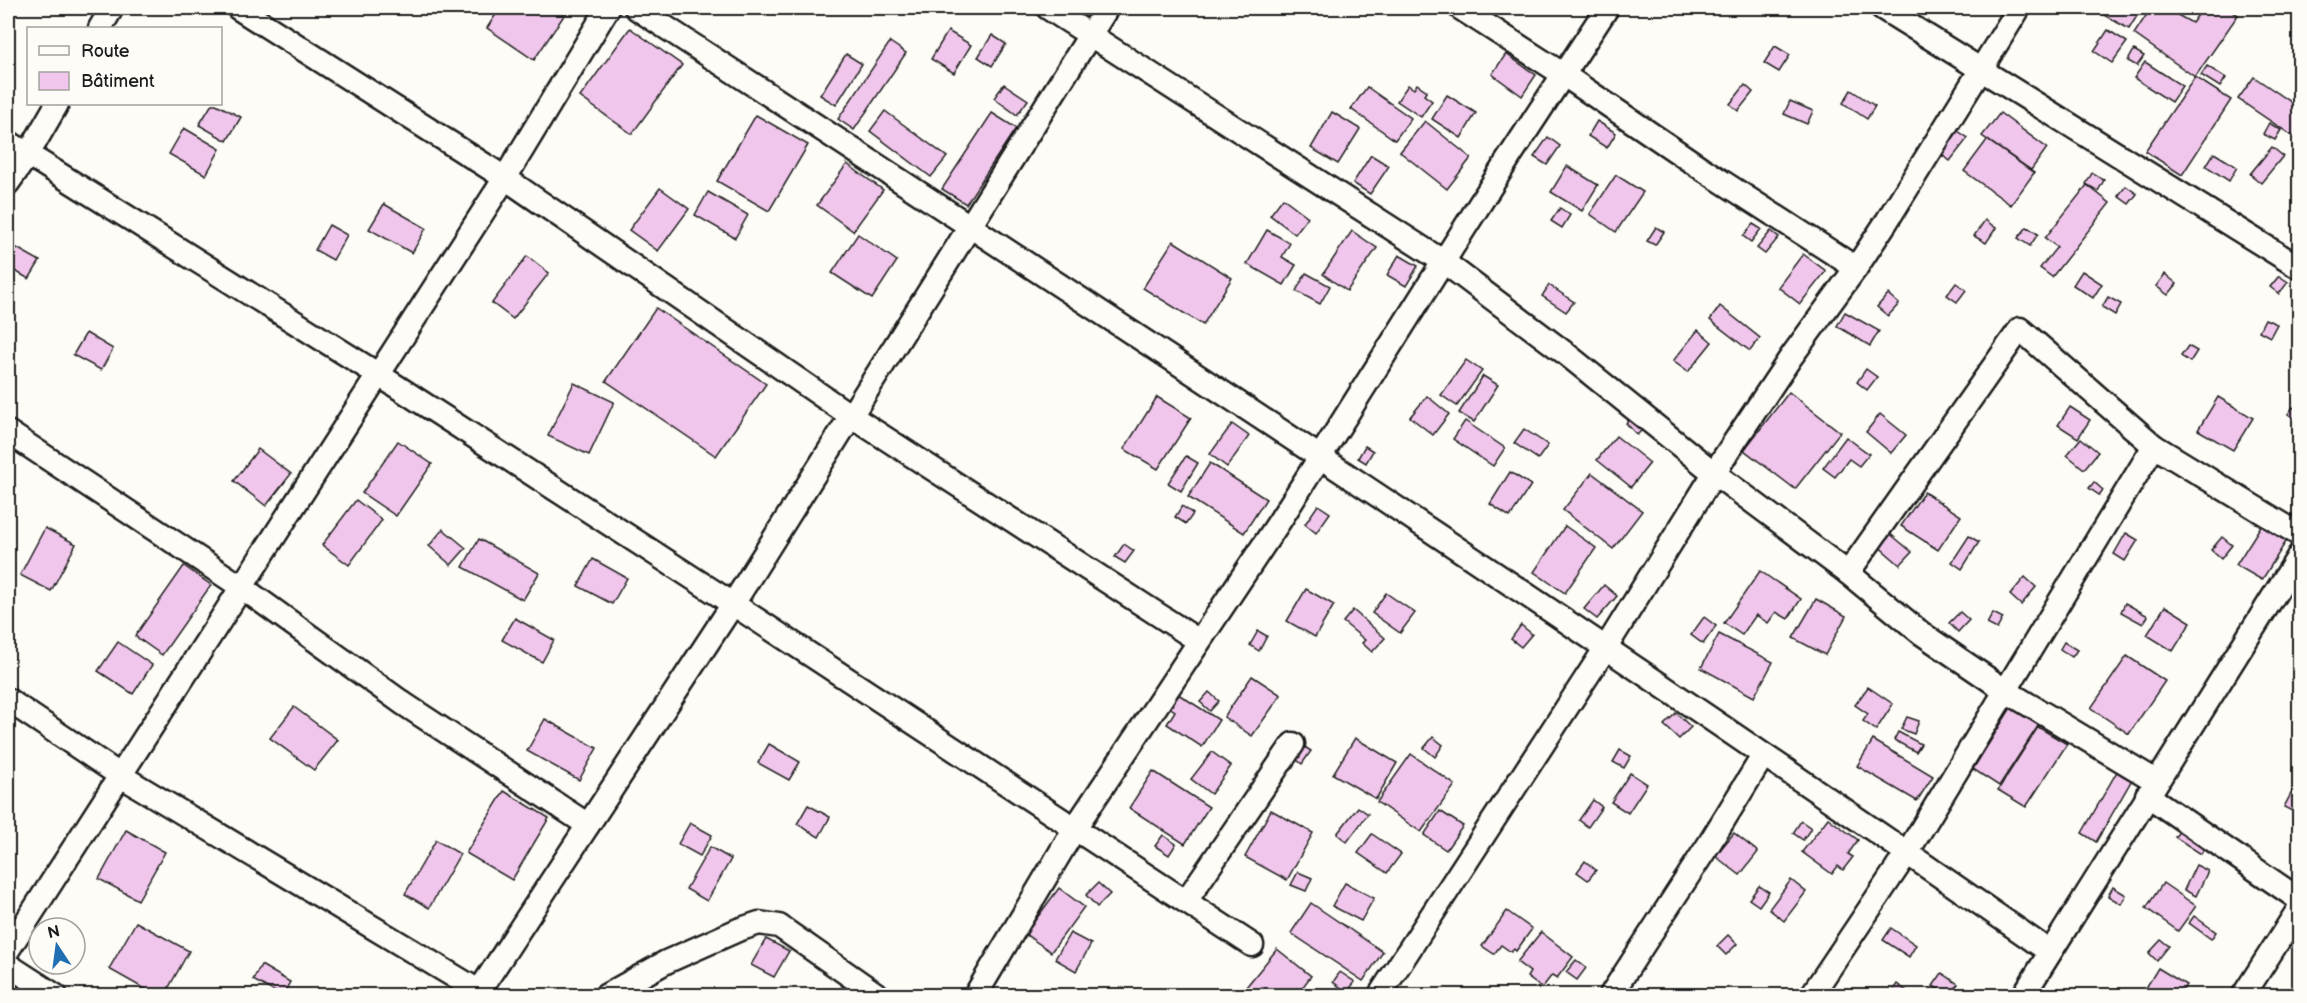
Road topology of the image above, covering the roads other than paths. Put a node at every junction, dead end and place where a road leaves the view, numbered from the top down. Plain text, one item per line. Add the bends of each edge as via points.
1 (112, 8) edge
2 (238, 8) edge
3 (608, 8) edge
4 (636, 8) edge
5 (1048, 8) edge
6 (1107, 8) edge
7 (1460, 8) edge
8 (1607, 8) edge
9 (1882, 8) edge
10 (2019, 8) edge
11 (101, 27) edge
12 (1090, 35) junction
13 (1981, 69) junction
14 (1564, 75) junction
15 (56, 105) edge
16 (8, 142) edge
17 (27, 156) junction
18 (505, 178) junction
19 (8, 183) edge
20 (970, 226) junction
21 (1444, 262) junction
22 (1856, 268) junction
23 (2300, 268) edge
24 (379, 375) junction
25 (851, 416) junction
26 (8, 432) edge
27 (2154, 446) junction
28 (1321, 456) junction
29 (1714, 473) junction
30 (2300, 535) edge
31 (2300, 554) edge
32 (1848, 573) junction
33 (240, 586) junction
34 (733, 603) junction
35 (1199, 641) junction
36 (1605, 649) junction
37 (2006, 691) junction
38 (8, 700) edge
39 (1293, 744) dead end
40 (1763, 756) junction
41 (121, 776) junction
42 (2152, 788) junction
43 (588, 825) junction
44 (1075, 828) junction
45 (1907, 853) junction
46 (2300, 900) edge
47 (1186, 901) junction
48 (2300, 907) edge
49 (1252, 945) dead end
50 (8, 950) edge
51 (2050, 952) junction
52 (8, 965) edge
53 (481, 994) edge
54 (56, 996) edge
55 (605, 996) edge
56 (879, 996) edge
57 (975, 996) edge
58 (1379, 996) edge
59 (1610, 996) edge
60 (1811, 996) edge
61 (2023, 996) edge
62 (2243, 996) edge

1 - 11 street
2 - 18 street
3 - 18 street
4 - 20 street
5 - 12 street
6 - 12 street
7 - 14 street
8 - 14 street
9 - 13 street
10 - 13 street
12 - 20 street
12 - 21 street
13 - 22 street
13 - 23 street
14 - 21 street
14 - 22 street
15 - 17 street
16 - 17 street
17 - 19 street
17 - 24 street
18 - 24 street
18 - 25 street
20 - 25 street
20 - 28 street
21 - 28 street
21 - 29 street
22 - 29 street
24 - 33 street
24 - 34 street
25 - 34 street
25 - 35 street
26 - 33 street
27 - 30 street
27 - 32 street via 2020,329
27 - 37 street
28 - 35 street
28 - 36 street
29 - 32 street
29 - 36 street
31 - 42 street
32 - 37 street via 1921,633
33 - 41 street
33 - 43 street via 404,704
34 - 43 street
34 - 44 street
35 - 44 street
36 - 40 street
36 - 58 street
37 - 42 street
37 - 45 street
38 - 41 street
39 - 47 street
40 - 45 street
40 - 59 street
41 - 50 street
41 - 53 street
42 - 46 street
42 - 51 street
43 - 53 street
44 - 47 street
44 - 57 street
45 - 51 street
45 - 60 street
47 - 49 street
48 - 62 street
51 - 61 street
52 - 54 street
55 - 56 street via 666,962 759,923 779,926

